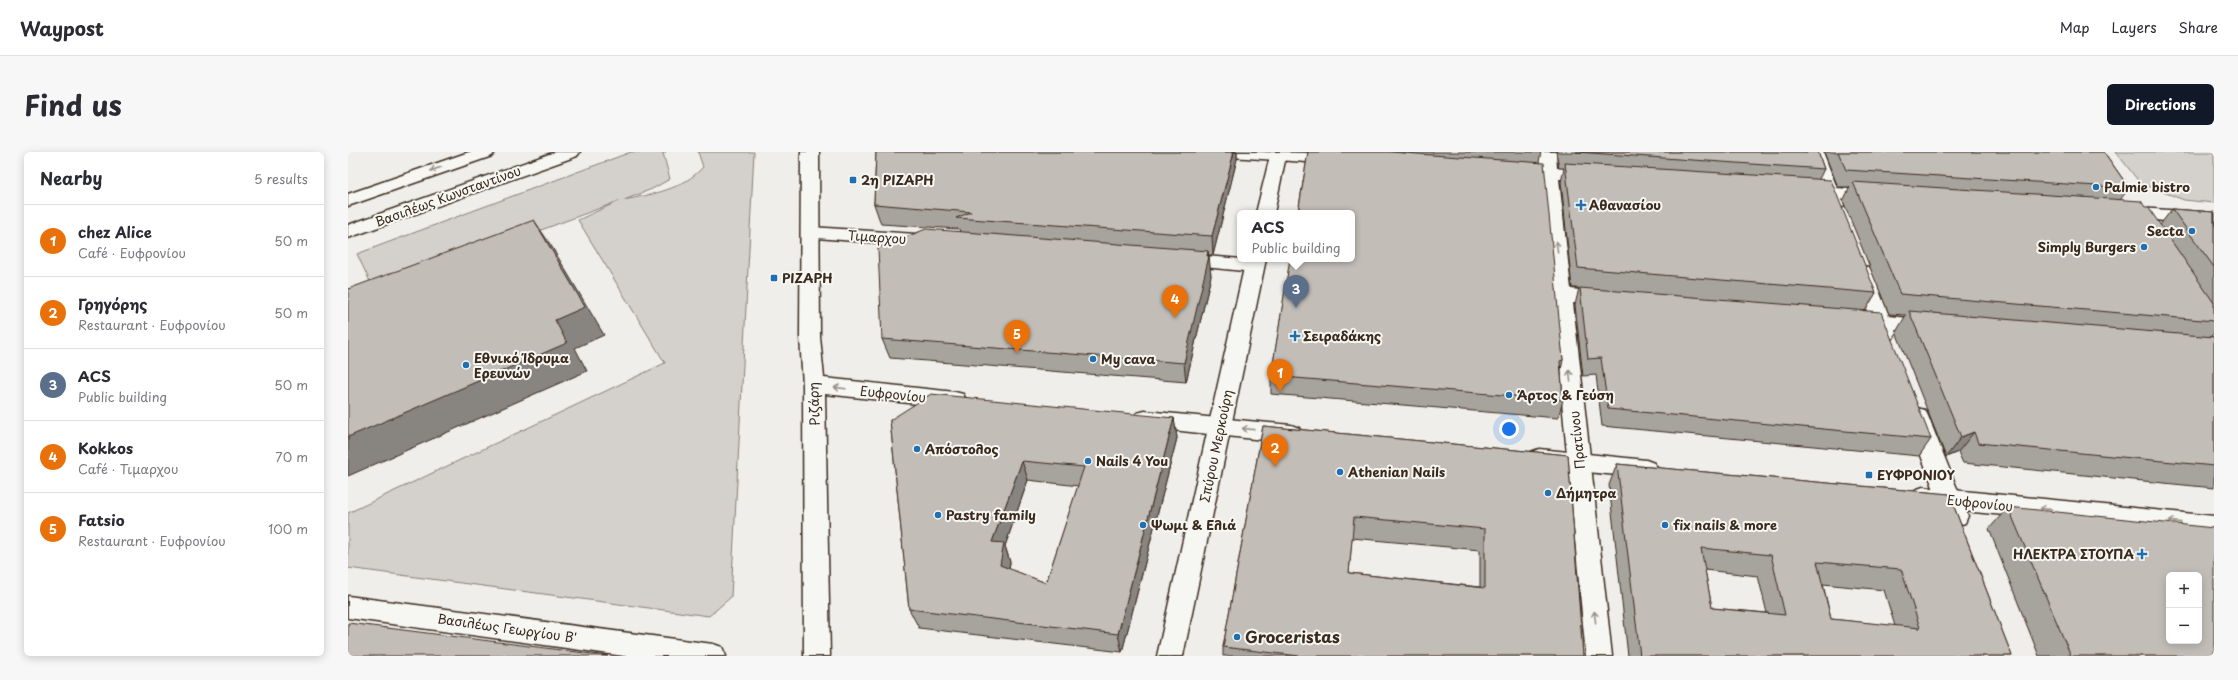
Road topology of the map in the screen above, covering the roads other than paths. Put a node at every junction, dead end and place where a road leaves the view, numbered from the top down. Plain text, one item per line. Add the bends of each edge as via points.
1 (486, 152) edge
2 (571, 152) edge
3 (810, 152) edge
4 (1230, 152) edge
5 (1547, 152) edge
6 (1814, 152) edge
7 (1278, 153) edge
8 (1353, 160) edge
9 (1502, 170) edge
10 (1549, 174) junction
11 (1612, 178) edge
12 (1791, 190) edge
13 (1830, 193) junction
14 (2124, 195) edge
15 (1893, 197) edge
16 (348, 200) edge
17 (1267, 210) edge
18 (2105, 211) edge
19 (2136, 213) junction
20 (2214, 219) edge
21 (1842, 221) edge
22 (348, 232) edge
23 (811, 233) junction
24 (2149, 233) edge
25 (950, 243) edge
26 (1853, 250) edge
27 (1161, 259) edge
28 (1255, 263) edge
29 (1562, 295) junction
30 (1624, 300) edge
31 (1835, 318) edge
32 (1881, 322) junction
33 (1953, 328) edge
34 (1892, 351) edge
35 (814, 385) junction
36 (1909, 394) edge
37 (977, 402) edge
38 (1126, 417) edge
39 (1220, 427) junction
40 (1310, 436) edge
41 (1516, 456) edge
42 (1579, 462) junction
43 (1665, 471) edge
44 (1906, 496) edge
45 (1950, 500) junction
46 (2214, 526) edge
47 (1964, 537) edge
48 (348, 607) edge
49 (713, 656) edge
50 (817, 656) edge
51 (1170, 656) edge
52 (1599, 656) edge

1 -> 16 street
2 - 22 street, Βασιλέως Κωνσταντίνου
3 - 23 street, Ριζάρη
4 - 7 street
5 - 10 street, Πρατίνου
6 - 13 street
7 - 8 street
7 - 17 street
9 - 10 street
10 - 11 street
29 -> 10 street, Πρατίνου
12 - 13 street
13 - 15 street
13 - 21 street
14 - 19 street
18 - 19 street
19 - 20 street
19 - 24 street
23 - 25 street, Τιμαρχου
23 - 35 street, Ριζάρη via 810,337
26 - 32 street
27 - 28 street
28 - 39 street, Σπύρου Μερκούρη
29 - 30 street
42 -> 29 street, Πρατίνου
31 - 32 street
32 - 33 street
32 - 34 street
37 -> 35 street, Ευφρονίου
35 - 50 street, Ριζάρη
36 - 45 street
38 - 39 street
40 -> 39 street
39 - 51 street, Σπύρου Μερκούρη
41 - 42 street
42 - 43 street
52 -> 42 street, Πρατίνου
44 - 45 street, Ευφρονίου
46 -> 45 street, Ευφρονίου
45 - 47 street
48 - 49 street, Βασιλέως Γεωργίου Β'

